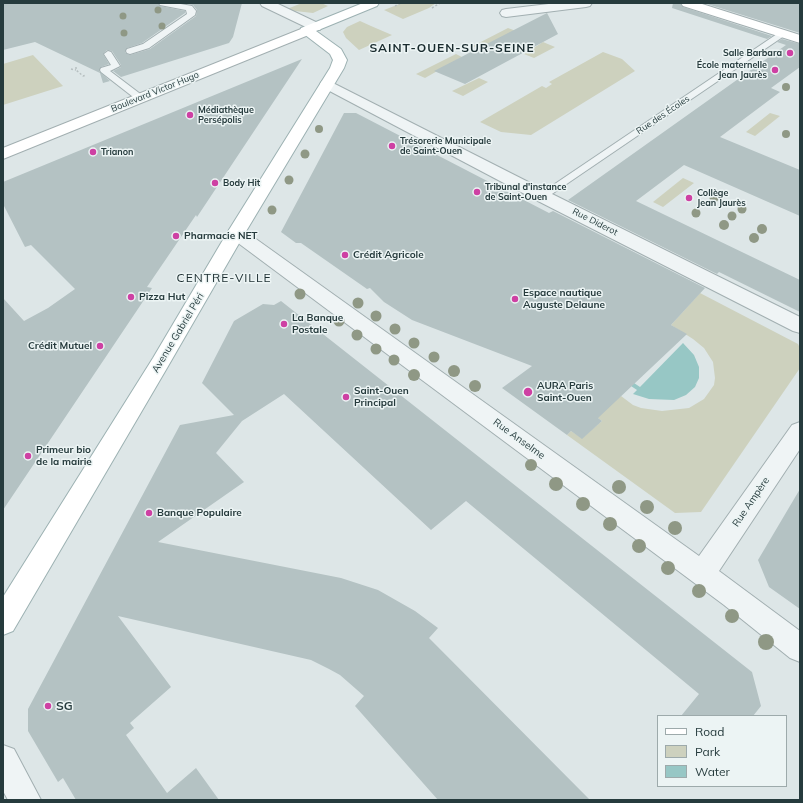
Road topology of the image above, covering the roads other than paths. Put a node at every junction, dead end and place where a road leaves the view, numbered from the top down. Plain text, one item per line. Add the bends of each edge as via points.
1 (163, 3) edge
2 (266, 3) edge
3 (373, 3) edge
4 (586, 3) edge
5 (687, 3) edge
6 (506, 13) dead end
7 (311, 29) junction
8 (783, 34) junction
9 (800, 39) edge
10 (130, 51) dead end
11 (108, 54) dead end
12 (327, 84) junction
13 (140, 98) junction
14 (3, 154) edge
15 (542, 196) junction
16 (236, 233) junction
17 (800, 326) edge
18 (800, 431) edge
19 (702, 574) junction
20 (3, 622) edge
21 (800, 648) edge
22 (3, 760) edge
23 (26, 800) edge

1 - 10 lane via 189,8 192,11 191,15 146,46
2 - 7 street
3 - 7 main road, Boulevard Victor Hugo
4 - 6 street
5 - 8 main road
7 - 12 main road, Avenue Gabriel Péri via 336,52 340,60
7 - 13 main road, Boulevard Victor Hugo
8 - 9 main road
8 - 15 lane, Rue des Écoles
11 - 13 lane via 116,66 104,70
12 - 15 street, Rue Diderot
12 - 16 main road, Avenue Gabriel Péri
13 - 14 main road, Boulevard Victor Hugo
15 - 17 street, Rue Diderot
16 - 19 street, Rue Anselme
16 - 20 main road, Avenue Gabriel Péri
18 - 19 street, Rue Ampère
19 - 21 street, Rue Anselme
22 - 23 street

